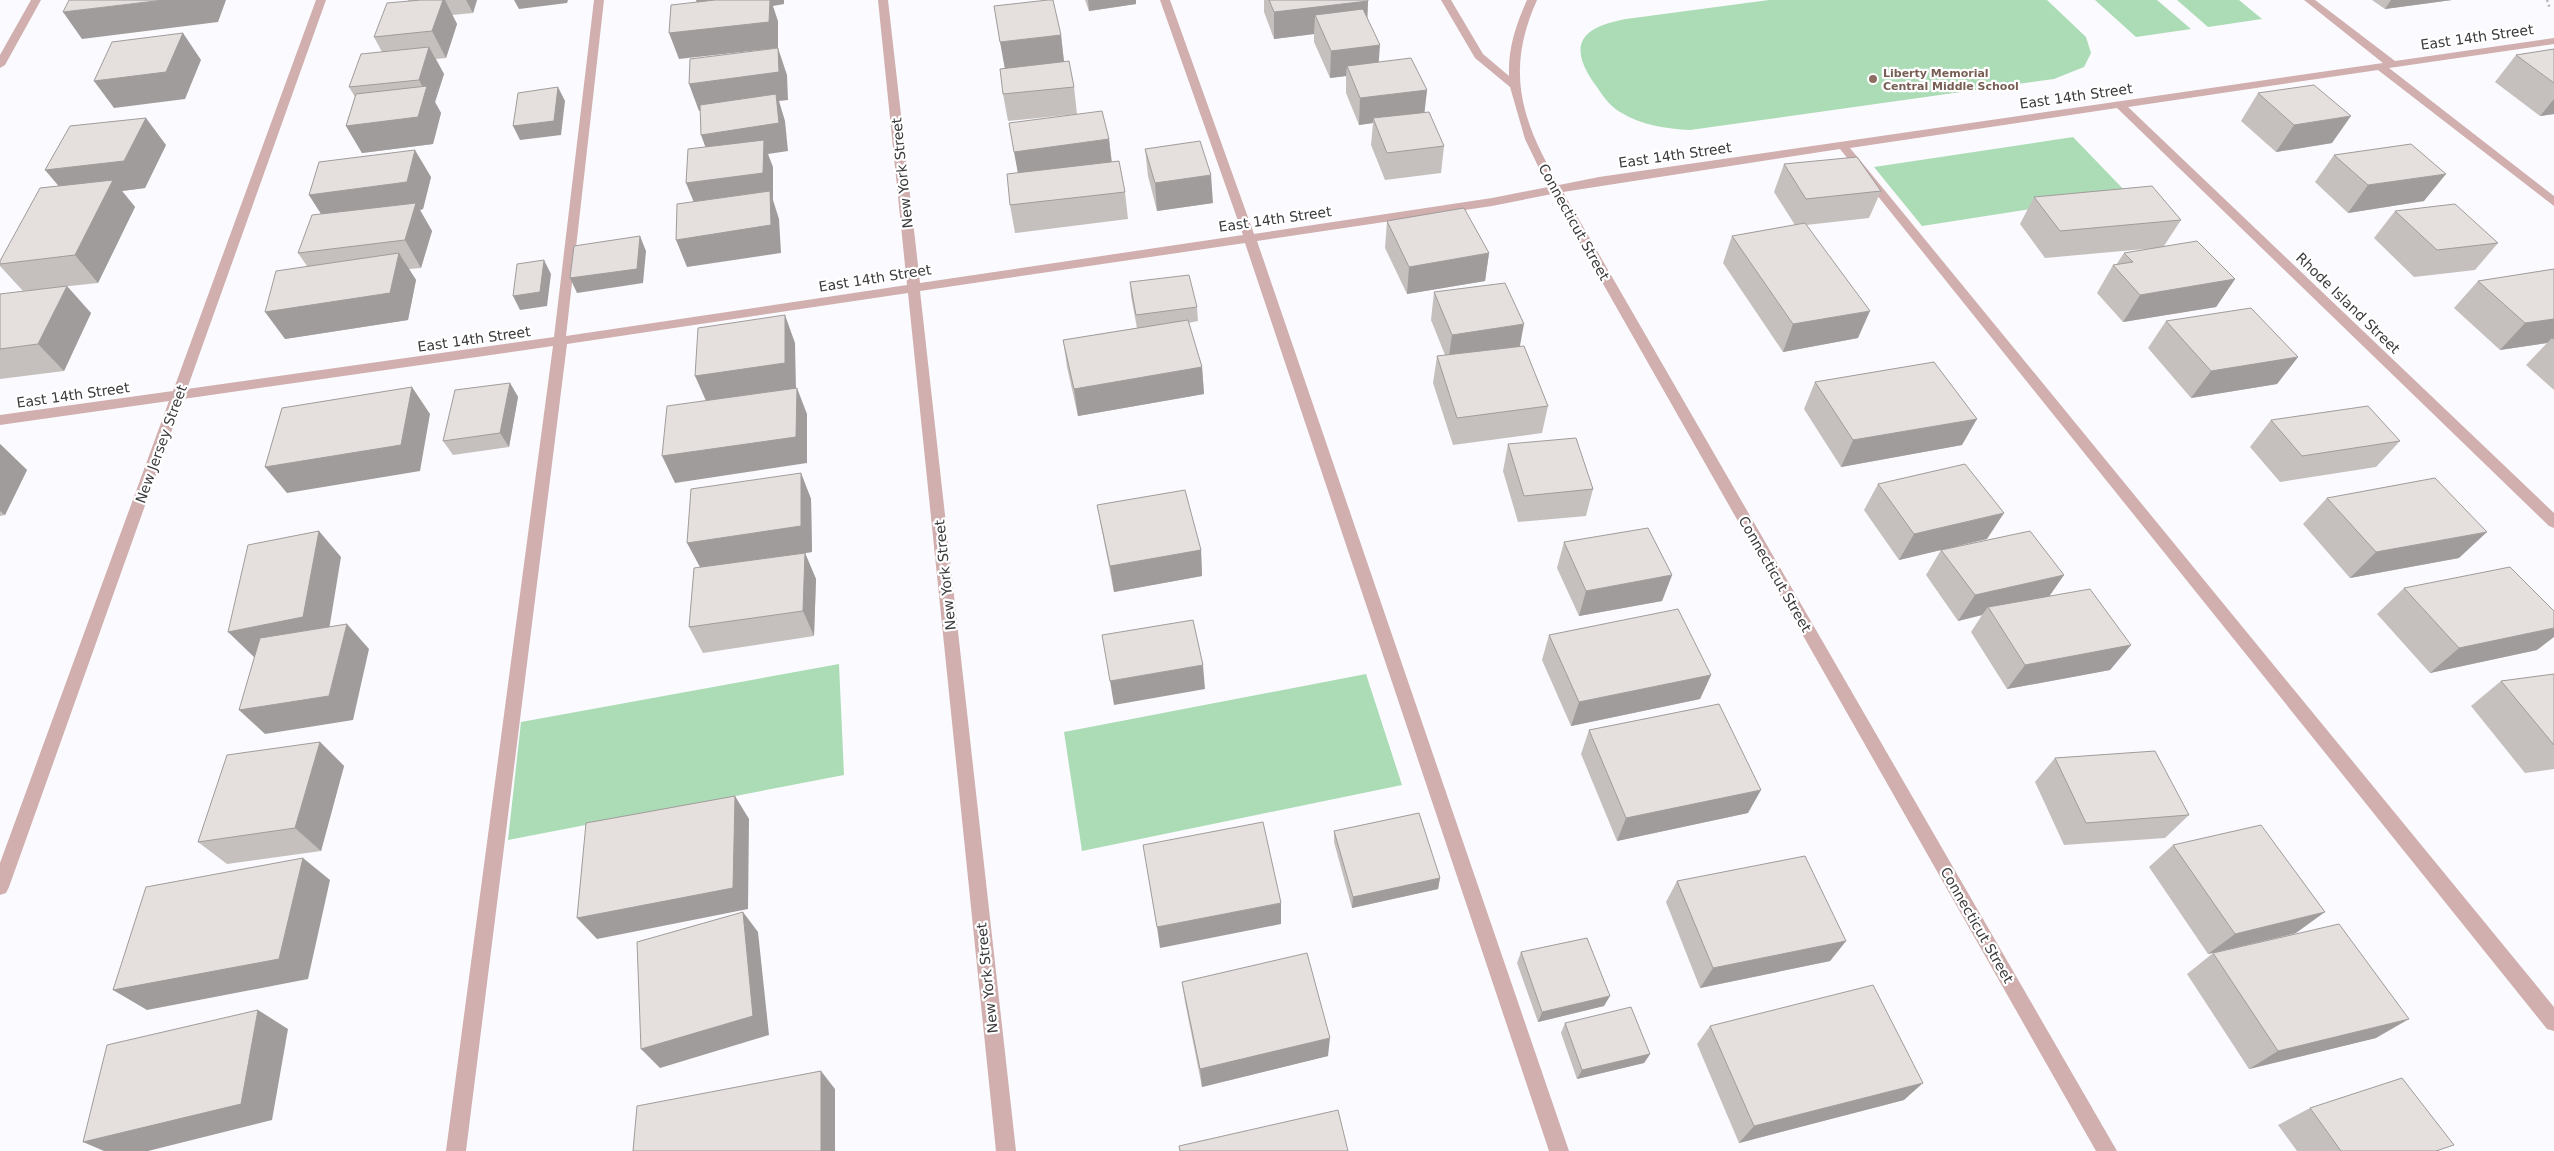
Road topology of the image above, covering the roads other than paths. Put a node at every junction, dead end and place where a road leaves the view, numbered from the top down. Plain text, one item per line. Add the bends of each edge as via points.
1 (36, 0) edge
2 (321, 0) edge
3 (599, 0) edge
4 (883, 0) edge
5 (1165, 0) edge
6 (1446, 0) edge
7 (1532, 0) edge
8 (2309, 0) edge
9 (2554, 41) edge
10 (0, 65) edge
11 (2387, 66) junction
12 (1513, 85) junction
13 (2120, 105) junction
14 (1843, 146) junction
15 (1555, 190) junction
16 (2554, 202) edge
17 (1250, 238) junction
18 (914, 287) junction
19 (560, 342) junction
20 (178, 396) junction
21 (0, 420) edge
22 (2554, 522) edge
23 (0, 887) edge
24 (2554, 1022) edge
25 (456, 1151) edge
26 (1006, 1151) edge
27 (1559, 1151) edge
28 (2107, 1151) edge

1 - 10 street
2 - 20 street, New Jersey Street
3 - 19 street
4 - 18 street, New York Street
5 - 17 street
6 - 12 street via 1479,56
7 - 12 street via 1516,42
8 - 11 street
9 - 11 street, East 14th Street
11 - 13 street, East 14th Street
11 - 16 street
12 - 15 street, Connecticut Street via 1531,141
13 - 14 street, East 14th Street
13 - 22 street, Rhode Island Street
14 - 15 street, East 14th Street
14 - 24 street
15 - 17 street, East 14th Street
15 - 28 street, Connecticut Street
17 - 18 street, East 14th Street
17 - 27 street
18 - 19 street, East 14th Street
18 - 26 street, New York Street
19 - 20 street, East 14th Street
19 - 25 street
20 - 21 street, East 14th Street
20 - 23 street, New Jersey Street

